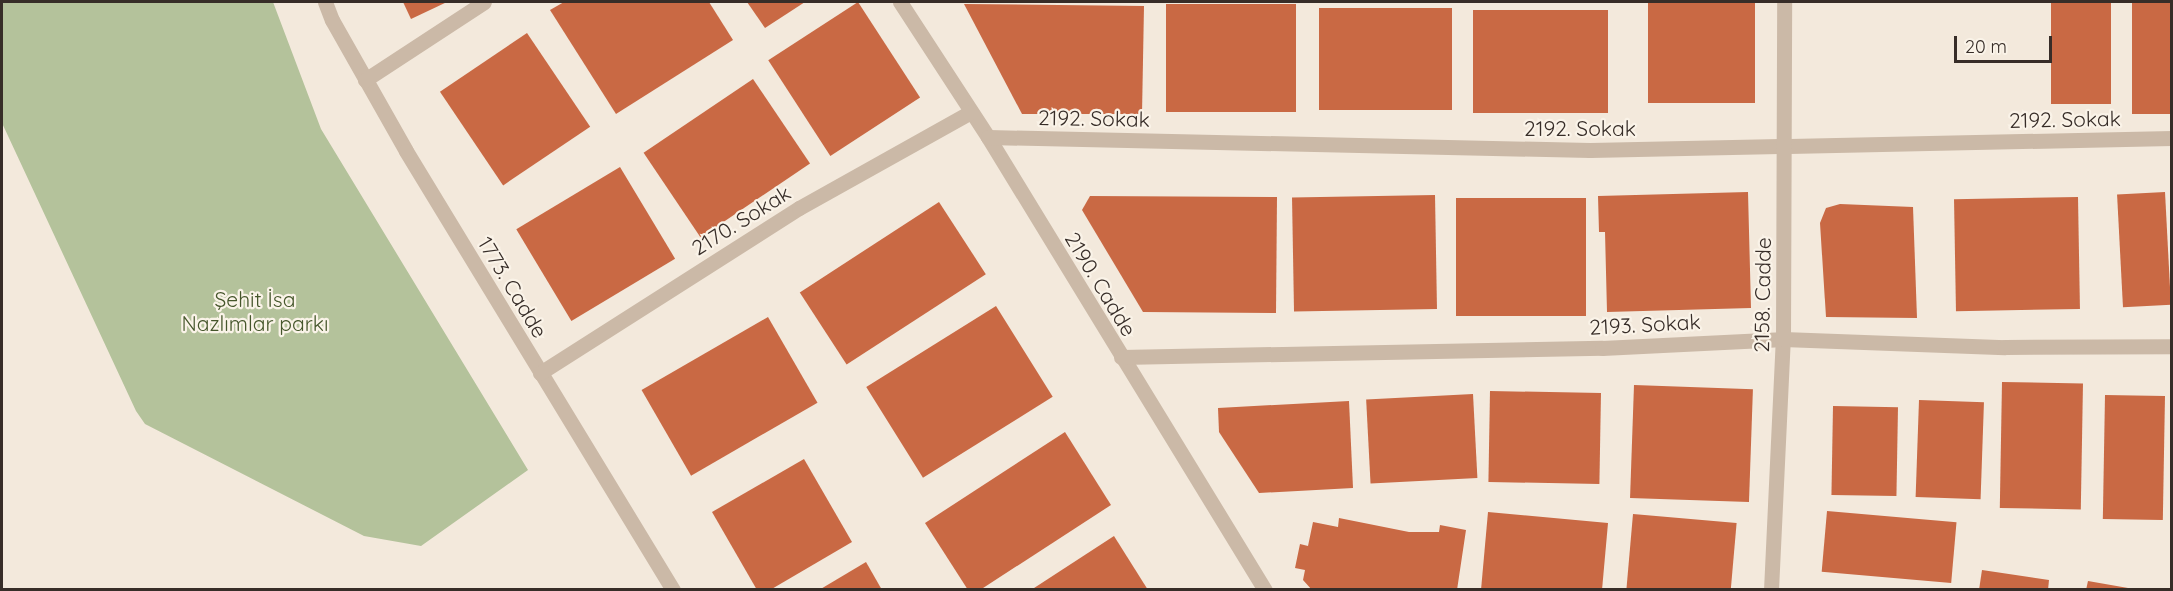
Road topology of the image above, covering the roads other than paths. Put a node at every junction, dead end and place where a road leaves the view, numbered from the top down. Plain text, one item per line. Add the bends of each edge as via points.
1 (325, 2) edge
2 (484, 2) edge
3 (900, 2) edge
4 (1784, 2) edge
5 (365, 80) junction
6 (971, 112) junction
7 (988, 137) junction
8 (2172, 138) edge
9 (1785, 146) junction
10 (1782, 339) junction
11 (2172, 346) edge
12 (1121, 357) junction
13 (540, 373) junction
14 (673, 590) edge
15 (1265, 590) edge
16 (1771, 590) edge

1 - 5 street, 1773. Cadde
2 - 5 street
3 - 6 street, 2190. Cadde
4 - 9 street, 2158. Cadde
5 - 13 street, 1773. Cadde
6 - 7 street, 2190. Cadde
6 - 13 street, 2170. Sokak via 799,208
7 - 9 street, 2192. Sokak via 1590,150
7 - 12 street, 2190. Cadde
8 - 9 street, 2192. Sokak
9 - 10 street, 2158. Cadde
10 - 11 street, 2193. Sokak via 2005,347
10 - 12 street, 2193. Sokak via 1602,348
10 - 16 street, 2158. Cadde
12 - 15 street, 2190. Cadde
13 - 14 street, 1773. Cadde

